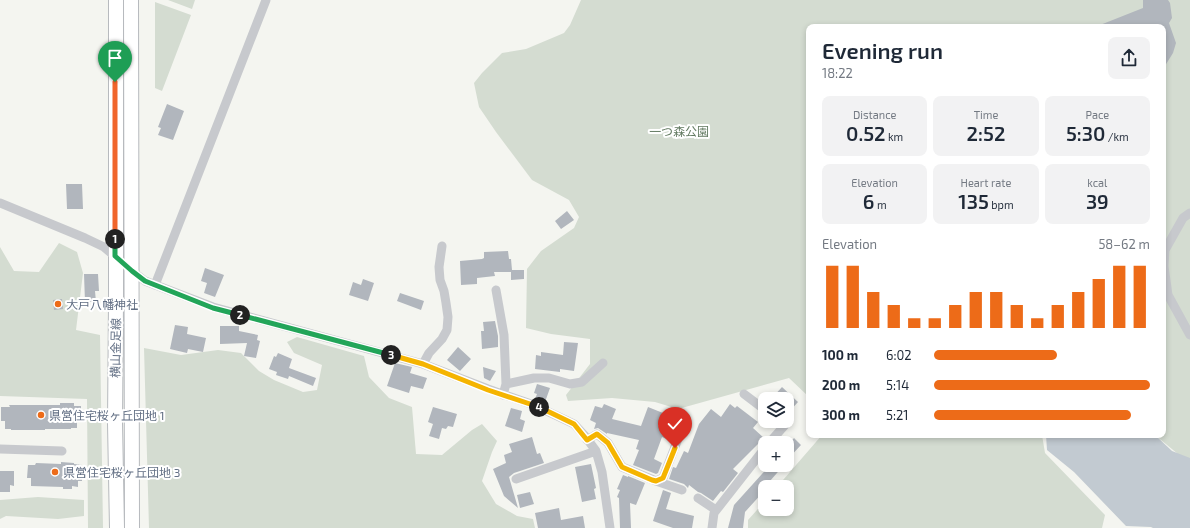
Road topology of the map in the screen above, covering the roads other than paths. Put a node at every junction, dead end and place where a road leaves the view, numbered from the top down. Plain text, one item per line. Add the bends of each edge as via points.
1 (116, 0) edge
2 (131, 0) edge
3 (266, 0) edge
4 (0, 203) edge
5 (1190, 213) edge
6 (442, 246) dead end
7 (1166, 248) edge
8 (115, 256) junction
9 (132, 271) junction
10 (1166, 280) edge
11 (155, 285) junction
12 (496, 290) dead end
13 (1190, 335) edge
14 (603, 363) dead end
15 (423, 364) junction
16 (506, 384) junction
17 (744, 394) dead end
18 (503, 395) junction
19 (758, 405) edge
20 (686, 418) dead end
21 (782, 428) edge
22 (775, 436) edge
23 (587, 440) junction
24 (0, 449) edge
25 (62, 451) dead end
26 (596, 451) junction
27 (758, 457) edge
28 (516, 479) dead end
29 (656, 481) junction
30 (682, 490) dead end
31 (698, 498) dead end
32 (716, 510) junction
33 (117, 528) edge
34 (132, 528) edge
35 (610, 528) edge
36 (712, 528) edge

1 - 8 main road, 横山金足線
2 - 9 main road, 横山金足線
3 - 11 street
4 - 8 street via 85,238 104,247
5 - 7 street via 1183,218
6 - 15 street via 439,267 448,317 447,330 428,353
8 - 9 street
8 - 33 main road, 横山金足線
9 - 11 street
9 - 34 main road, 横山金足線
10 - 13 street via 1168,295
11 - 15 street via 213,308
12 - 16 street via 504,335
14 - 16 street via 582,382 570,384 549,378 534,378
15 - 18 street
16 - 18 street
17 - 19 street
18 - 23 street via 534,405 574,424
20 - 29 street via 663,478
21 - 22 street
23 - 26 street
23 - 29 street via 597,434 608,443 622,467
24 - 25 street
26 - 28 street
26 - 35 street via 602,472
27 - 32 street
29 - 30 street
31 - 32 street
32 - 36 street

